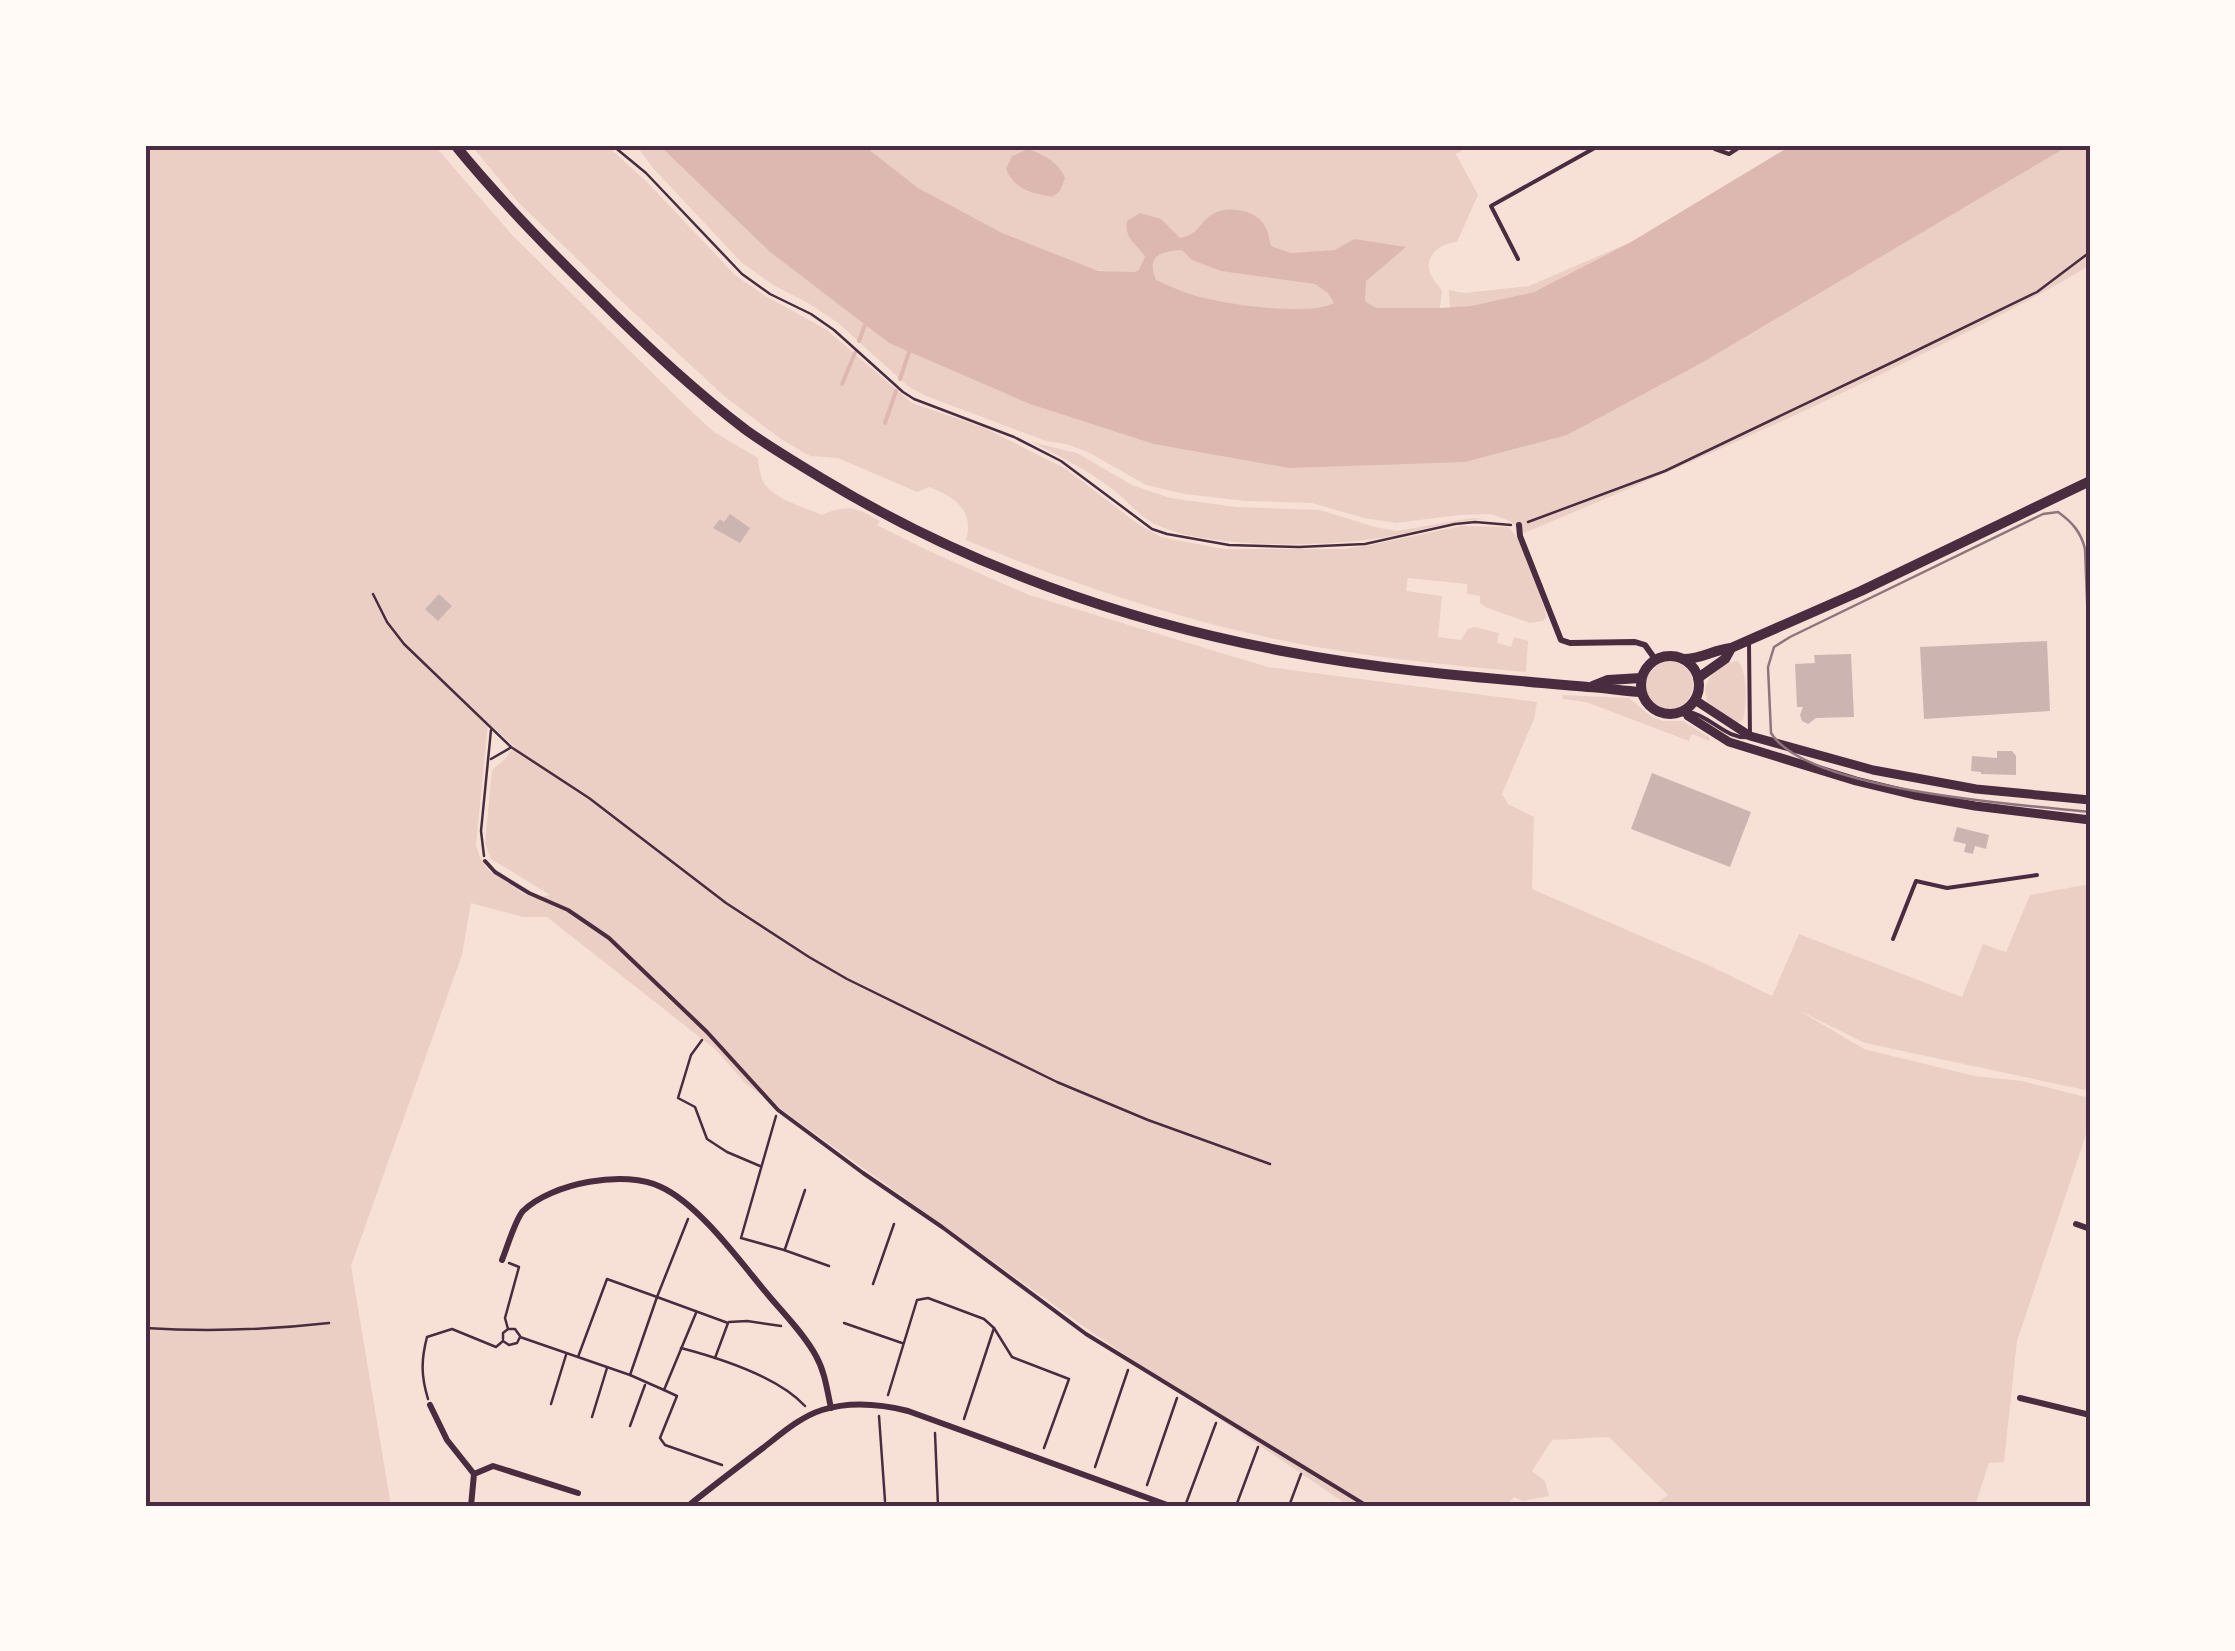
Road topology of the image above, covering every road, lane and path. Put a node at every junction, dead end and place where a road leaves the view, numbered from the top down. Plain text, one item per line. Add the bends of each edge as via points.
1 (455, 145) edge
2 (612, 145) edge
3 (1600, 145) edge
4 (1712, 145) edge
5 (1742, 145) edge
6 (2090, 252) edge
7 (1518, 259) dead end
8 (2090, 481) edge
9 (1519, 526) junction
10 (374, 594) dead end
11 (1749, 640) junction
12 (1731, 648) junction
13 (1655, 659) junction
14 (1683, 659) junction
15 (1641, 678) junction
16 (1698, 678) junction
17 (1590, 687) junction
18 (1641, 692) junction
19 (1694, 700) junction
20 (1686, 710) junction
21 (491, 728) junction
22 (1750, 736) junction
23 (511, 747) junction
24 (489, 759) junction
25 (1891, 774) junction
26 (1889, 788) junction
27 (1976, 790) junction
28 (2032, 795) junction
29 (2090, 800) edge
30 (1975, 806) junction
31 (2032, 814) junction
32 (2090, 820) edge
33 (485, 861) joint
34 (2037, 875) dead end
35 (1893, 939) dead end
36 (707, 1032) junction
37 (778, 1110) junction
38 (1270, 1164) dead end
39 (762, 1166) junction
40 (805, 1190) dead end
41 (692, 1208) junction
42 (894, 1224) dead end
43 (2076, 1224) dead end
44 (2090, 1229) edge
45 (784, 1250) junction
46 (502, 1260) joint
47 (829, 1266) dead end
48 (873, 1284) dead end
49 (657, 1297) junction
50 (697, 1312) junction
51 (728, 1322) junction
52 (329, 1323) dead end
53 (844, 1323) dead end
54 (796, 1327) junction
55 (145, 1328) edge
56 (994, 1328) junction
57 (508, 1329) junction
58 (520, 1338) junction
59 (504, 1341) junction
60 (904, 1344) junction
61 (681, 1348) junction
62 (566, 1354) junction
63 (578, 1357) junction
64 (716, 1358) junction
65 (1131, 1362) junction
66 (608, 1367) junction
67 (630, 1374) junction
68 (646, 1383) junction
69 (664, 1390) junction
70 (1180, 1391) junction
71 (2020, 1398) dead end
72 (551, 1404) dead end
73 (430, 1405) joint
74 (881, 1405) junction
75 (831, 1408) junction
76 (812, 1414) junction
77 (1220, 1414) junction
78 (2090, 1415) edge
79 (592, 1418) dead end
80 (934, 1421) junction
81 (630, 1426) dead end
82 (960, 1430) junction
83 (1260, 1441) junction
84 (1040, 1459) junction
85 (1303, 1468) junction
86 (734, 1470) junction
87 (474, 1474) junction
88 (1091, 1478) junction
89 (578, 1493) dead end
90 (1143, 1496) junction
91 (885, 1501) dead end
92 (471, 1506) edge
93 (688, 1506) edge
94 (938, 1506) edge
95 (970, 1506) edge
96 (994, 1506) edge
97 (1170, 1506) edge
98 (1185, 1506) edge
99 (1236, 1506) edge
100 (1289, 1506) edge
101 (1367, 1506) edge

1 - 17 main road via 529,230 714,404 849,495 938,541 1109,608 1286,652
2 - 9 path via 742,274 834,330 914,400 1061,460 1152,529 1229,544 1299,546 1364,544 1463,524
3 - 7 lane via 1491,206
4 - 5 lane via 1729,154
6 - 9 path via 2037,292 1682,462
8 - 11 main road
9 - 13 street via 1561,640 1635,642
10 - 21 path via 404,644
11 - 12 main road
11 - 22 lane
12 - 14 main road
12 - 16 main road
13 - 14 main road
13 - 15 main road
14 - 16 main road
15 - 17 main road
15 - 18 main road
16 - 19 main road
17 - 18 main road
18 - 20 main road via 1658,712
19 - 20 main road
19 - 22 street
20 - 22 lane via 1731,735
20 - 26 street via 1728,742
21 - 23 path
21 - 24 path
22 - 25 street
23 - 24 path
23 - 38 path via 590,798 726,903 834,972 1058,1082
24 - 33 path via 481,831
25 - 26 street
25 - 27 street
26 - 30 street
27 - 28 street
27 - 30 street
28 - 29 street
28 - 31 street
30 - 31 street
31 - 32 street
33 - 36 lane via 609,938
34 - 35 lane via 1948,888 1916,881
36 - 37 lane
36 - 39 path via 678,1098 695,1107 708,1139
37 - 39 path
37 - 65 lane
39 - 45 path via 742,1238
40 - 45 path
41 - 46 street via 660,1186 632,1179 573,1184 522,1212
41 - 49 path
41 - 54 street
42 - 48 path
43 - 44 street
45 - 47 path
46 - 57 path via 519,1267
49 - 50 path
49 - 63 path via 608,1279
49 - 67 path
50 - 51 path
50 - 61 path
51 - 54 path
51 - 64 path
52 - 55 path via 275,1330
53 - 60 path
54 - 75 street via 816,1356
56 - 60 path via 928,1298 917,1300
56 - 82 path
56 - 84 path via 1012,1357 1069,1379
57 - 58 path
57 - 59 path
58 - 59 path via 509,1346
58 - 62 path
59 - 73 path via 496,1347 452,1329 427,1337 421,1371
60 - 74 path
61 - 64 path
61 - 69 path
62 - 63 path
62 - 72 path
63 - 66 path
64 - 76 path via 767,1380
65 - 70 lane
65 - 88 path
66 - 67 path
66 - 79 path
67 - 68 path
68 - 69 path
68 - 81 path
69 - 86 path via 677,1396 660,1438 665,1446
70 - 77 lane
70 - 90 path
71 - 78 street
73 - 87 street
74 - 75 street
74 - 80 street
74 - 91 path
75 - 76 street
76 - 86 street
77 - 83 lane
77 - 98 path
80 - 82 street
80 - 94 path
82 - 84 street
83 - 85 lane
83 - 99 path
84 - 88 street
85 - 100 path
85 - 101 lane
86 - 93 street
87 - 89 street via 493,1466
87 - 92 street
88 - 90 street
90 - 97 street
95 - 96 path

